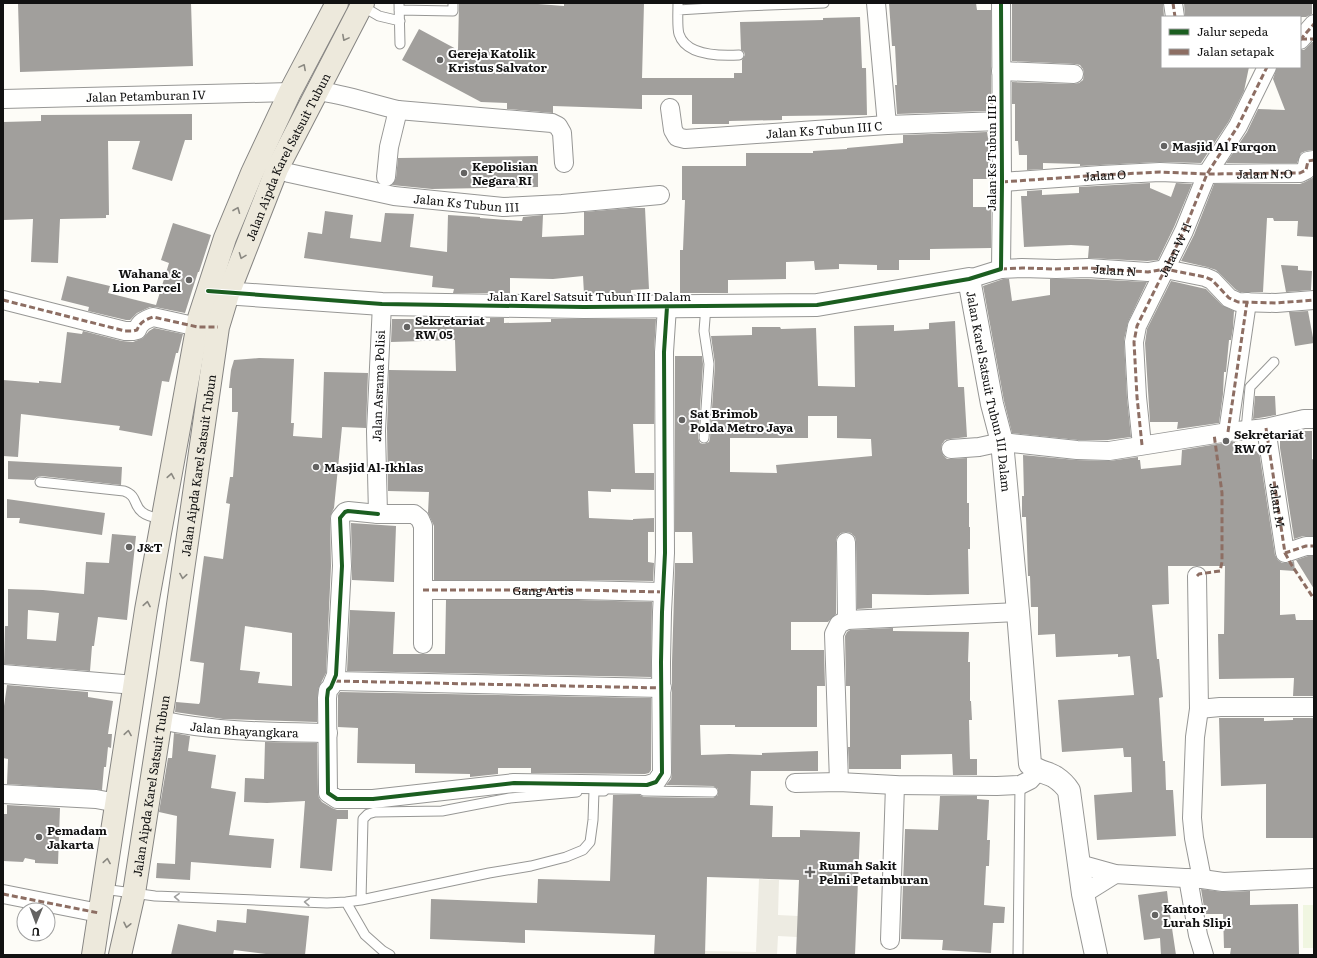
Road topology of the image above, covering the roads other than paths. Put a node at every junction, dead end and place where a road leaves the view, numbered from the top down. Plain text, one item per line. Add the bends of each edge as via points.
1 (337, 3) edge
2 (453, 3) edge
3 (824, 3) edge
4 (876, 3) edge
5 (1001, 3) edge
6 (1173, 3) edge
7 (361, 4) edge
8 (399, 7) edge
9 (678, 7) edge
10 (1175, 16) edge
11 (400, 21) junction
12 (1314, 24) edge
13 (1305, 40) edge
14 (400, 44) dead end
15 (740, 55) dead end
16 (1267, 68) edge
17 (1001, 71) junction
18 (1074, 74) dead end
19 (318, 91) junction
20 (290, 92) junction
21 (3, 99) edge
22 (670, 108) dead end
23 (398, 110) junction
24 (1001, 121) junction
25 (887, 125) junction
26 (1314, 160) edge
27 (564, 163) dead end
28 (277, 169) junction
29 (1207, 174) junction
30 (386, 177) dead end
31 (1002, 182) junction
32 (660, 195) dead end
33 (1001, 269) junction
34 (1165, 270) junction
35 (968, 279) junction
36 (218, 292) junction
37 (3, 300) edge
38 (1314, 300) edge
39 (1247, 302) junction
40 (382, 304) junction
41 (667, 306) junction
42 (706, 306) junction
43 (208, 327) junction
44 (1274, 362) dead end
45 (1314, 419) edge
46 (1266, 428) junction
47 (1246, 430) junction
48 (1228, 432) junction
49 (704, 438) dead end
50 (1002, 442) junction
51 (1142, 445) junction
52 (951, 449) dead end
53 (40, 482) dead end
54 (378, 514) junction
55 (163, 519) junction
56 (846, 542) dead end
57 (1314, 546) edge
58 (1198, 576) dead end
59 (423, 590) junction
60 (663, 592) junction
61 (1018, 612) junction
62 (847, 620) junction
63 (422, 644) dead end
64 (3, 674) edge
65 (334, 681) junction
66 (135, 685) junction
67 (662, 688) junction
68 (1314, 707) edge
69 (1199, 709) junction
70 (160, 720) junction
71 (328, 733) junction
72 (1038, 771) junction
73 (839, 782) junction
74 (795, 783) dead end
75 (895, 785) junction
76 (1020, 785) junction
77 (594, 791) junction
78 (713, 792) dead end
79 (3, 794) edge
80 (117, 803) junction
81 (1079, 864) junction
82 (1115, 874) junction
83 (1195, 878) junction
84 (1314, 878) edge
85 (103, 889) junction
86 (134, 893) junction
87 (3, 894) edge
88 (1083, 894) junction
89 (361, 900) junction
90 (346, 902) junction
91 (99, 913) junction
92 (890, 940) dead end
93 (93, 955) edge
94 (120, 955) edge
95 (390, 955) edge
96 (1018, 955) edge
97 (1096, 955) edge
98 (1204, 955) edge

20 -> 1 main road, Jalan Aipda Karel Satsuit Tubun
2 - 8 lane via 453,11
3 - 9 lane
4 - 25 street
5 - 17 street, Jalan Ks Tubun III B
6 - 10 street
7 - 11 lane via 378,16
7 -> 19 main road, Jalan Aipda Karel Satsuit Tubun
8 - 11 lane
9 - 15 lane via 679,34 691,49 722,56
11 - 14 lane
12 - 13 street
16 - 29 street, Jalan W II via 1238,126
17 - 18 street
17 - 24 street, Jalan Ks Tubun III B
19 - 23 street
19 - 28 main road, Jalan Aipda Karel Satsuit Tubun
20 - 21 street, Jalan Petamburan IV
36 -> 20 main road, Jalan Aipda Karel Satsuit Tubun via 226,238 252,173
22 - 25 street, Jalan Ks Tubun III C via 673,130 677,137 685,139
23 - 27 street via 552,122 562,133
23 - 30 street via 389,147
24 - 25 street, Jalan Ks Tubun III C
24 - 31 street, Jalan Ks Tubun III B
26 - 29 street, Jalan N:O via 1308,161 1306,170 1300,173
28 - 32 street, Jalan Ks Tubun III via 394,196 503,207
28 -> 36 main road, Jalan Aipda Karel Satsuit Tubun
29 - 31 street, Jalan O via 1130,173
29 - 34 street, Jalan W II
31 - 33 street, Jalan Ks Tubun III B
33 - 34 street, Jalan N via 1088,268 1148,272
33 - 35 street
34 - 39 street, Jalan N via 1205,277 1212,280 1229,298
34 - 51 street, Jalan W II via 1134,336
35 - 42 street, Jalan Karel Satsuit Tubun III Dalam via 816,305
35 - 50 street, Jalan Karel Satsuit Tubun III Dalam via 992,404
36 - 40 street, Jalan Karel Satsuit Tubun III Dalam
36 - 43 main road, Jalan Aipda Karel Satsuit Tubun
37 - 43 street via 125,331 137,330 146,319 153,317
38 - 39 street, Jalan N
39 - 48 street
40 - 41 street, Jalan Karel Satsuit Tubun III Dalam
40 - 54 street, Jalan Asrama Polisi via 376,431
41 - 42 street, Jalan Karel Satsuit Tubun III Dalam
41 - 60 street via 664,352
42 - 49 lane via 704,331 709,364
55 -> 43 main road, Jalan Aipda Karel Satsuit Tubun
43 -> 70 main road, Jalan Aipda Karel Satsuit Tubun via 185,565
44 - 47 lane via 1250,387
45 - 46 street
46 - 47 street
46 - 57 street, Jalan M via 1285,553
47 - 48 street
48 - 51 street
50 - 51 street via 1077,450 1109,450
50 - 52 street
50 - 61 street, Jalan Karel Satsuit Tubun III Dalam
53 - 55 lane via 124,491 134,497 141,512 153,518
54 - 59 street via 414,514 420,519 423,526
54 - 65 street via 345,512 340,518 342,566
66 -> 55 main road, Jalan Aipda Karel Satsuit Tubun
56 - 62 street
58 - 69 street
59 - 60 street, Gang Artis
59 - 63 street
60 - 67 street
61 - 62 street
61 - 72 street, Jalan Karel Satsuit Tubun III Dalam via 1030,764
62 - 73 street via 839,624 834,634
64 - 66 street
65 - 67 street
65 - 71 street via 328,690
80 -> 66 main road, Jalan Aipda Karel Satsuit Tubun
67 - 71 street via 662,773 656,782 647,785 514,783 373,799 337,799 328,793
68 - 69 street
69 - 83 street via 1195,737 1192,818
70 - 71 street, Jalan Bhayangkara via 214,728
70 - 86 main road, Jalan Aipda Karel Satsuit Tubun
72 - 76 street via 1030,780
72 - 81 street via 1055,777 1069,791
73 - 74 street
73 - 75 street
75 - 76 street
75 - 92 street
76 - 96 lane
77 - 78 lane
77 - 89 lane via 590,842 583,850 531,866
77 - 89 lane via 510,798 442,811 368,814 363,819
79 - 80 street via 96,799
85 -> 80 main road, Jalan Aipda Karel Satsuit Tubun
81 - 82 street
81 - 88 street
82 - 83 street
82 - 88 street
83 - 84 street via 1223,882
83 - 98 street via 1198,935
85 - 86 lane
85 - 91 main road, Jalan Aipda Karel Satsuit Tubun
90 -> 86 lane via 155,896
86 -> 94 main road, Jalan Aipda Karel Satsuit Tubun
87 - 91 street
88 - 97 street
89 - 90 lane
90 - 95 lane via 365,935
91 - 93 main road, Jalan Aipda Karel Satsuit Tubun

